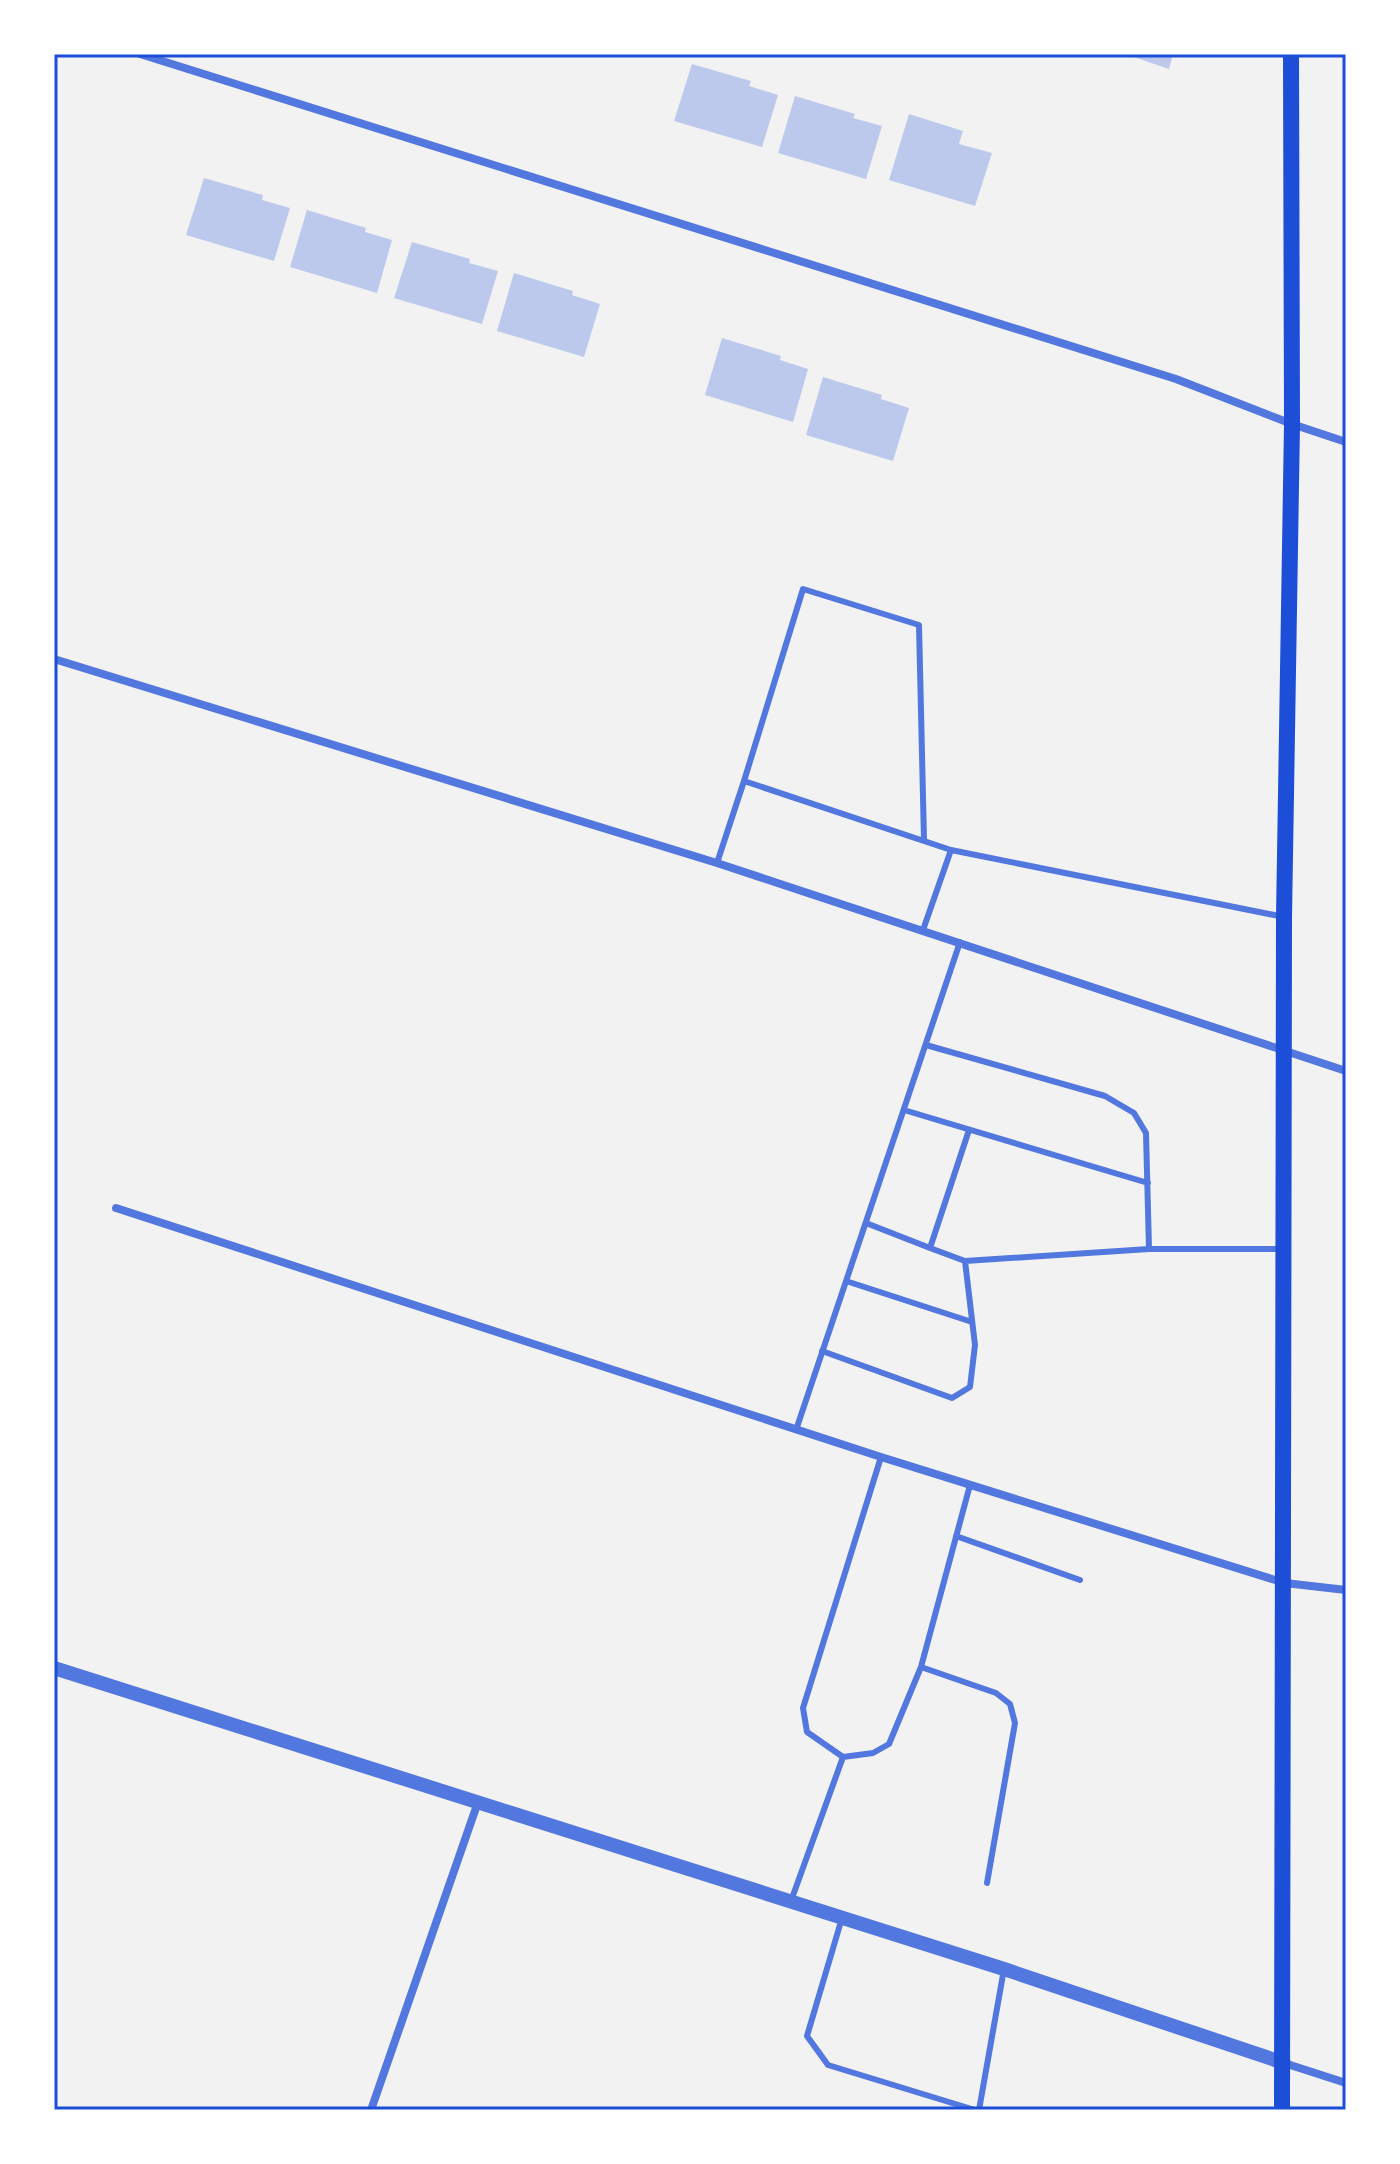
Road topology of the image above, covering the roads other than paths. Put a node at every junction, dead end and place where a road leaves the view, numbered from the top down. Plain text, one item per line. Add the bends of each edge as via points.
1 (140, 54) edge
2 (1291, 54) edge
3 (1292, 424) junction
4 (1346, 442) edge
5 (54, 659) edge
6 (744, 781) junction
7 (924, 840) junction
8 (951, 850) junction
9 (717, 863) junction
10 (1284, 917) junction
11 (923, 930) junction
12 (960, 942) junction
13 (926, 1045) junction
14 (1284, 1051) junction
15 (1346, 1071) edge
16 (904, 1110) junction
17 (969, 1130) junction
18 (1148, 1183) junction
19 (116, 1208) dead end
20 (866, 1223) junction
21 (930, 1248) junction
22 (1149, 1249) junction
23 (1284, 1249) junction
24 (965, 1261) junction
25 (846, 1281) junction
26 (972, 1322) junction
27 (822, 1351) junction
28 (796, 1430) junction
29 (881, 1457) junction
30 (970, 1485) junction
31 (956, 1536) junction
32 (1080, 1580) dead end
33 (1285, 1583) junction
34 (1346, 1590) edge
35 (921, 1667) junction
36 (54, 1668) edge
37 (843, 1757) junction
38 (478, 1802) junction
39 (987, 1883) dead end
40 (791, 1901) junction
41 (842, 1918) junction
42 (1004, 1969) junction
43 (1284, 2063) junction
44 (1346, 2083) edge
45 (371, 2110) edge
46 (977, 2110) edge
47 (1282, 2110) edge

1 - 3 street via 1176,379
2 - 3 main road
3 - 4 street
3 - 10 main road
5 - 9 street
6 - 7 lane
6 - 7 lane via 803,589 919,625
6 - 9 lane
7 - 8 lane
8 - 10 lane
8 - 11 lane
9 - 11 street
10 - 14 main road
11 - 12 street
12 - 13 lane
12 - 14 street
13 - 16 lane
13 - 18 lane via 1105,1096 1134,1113 1146,1133
14 - 15 street
14 - 23 main road
16 - 17 lane
16 - 20 lane
17 - 18 lane
17 - 21 lane
18 - 22 lane
19 - 28 street
20 - 21 lane
20 - 25 lane
21 - 24 lane
22 - 23 lane
22 - 24 lane
23 - 33 main road
24 - 26 lane
25 - 26 lane
25 - 27 lane
26 - 27 lane via 970,1387 952,1398
27 - 28 lane
28 - 29 street
29 - 30 street
29 - 37 lane via 803,1708 807,1732
30 - 31 lane
30 - 33 street
31 - 32 lane
31 - 35 lane
33 - 34 street
33 - 43 main road
35 - 37 lane via 889,1744 873,1753
35 - 39 lane via 996,1693 1010,1704 1015,1723
36 - 38 street
37 - 40 lane
38 - 40 street
38 - 45 street
40 - 41 street
41 - 42 street
41 - 46 lane via 807,2036 828,2065
42 - 43 street
42 - 46 lane
43 - 44 street
43 - 47 main road

